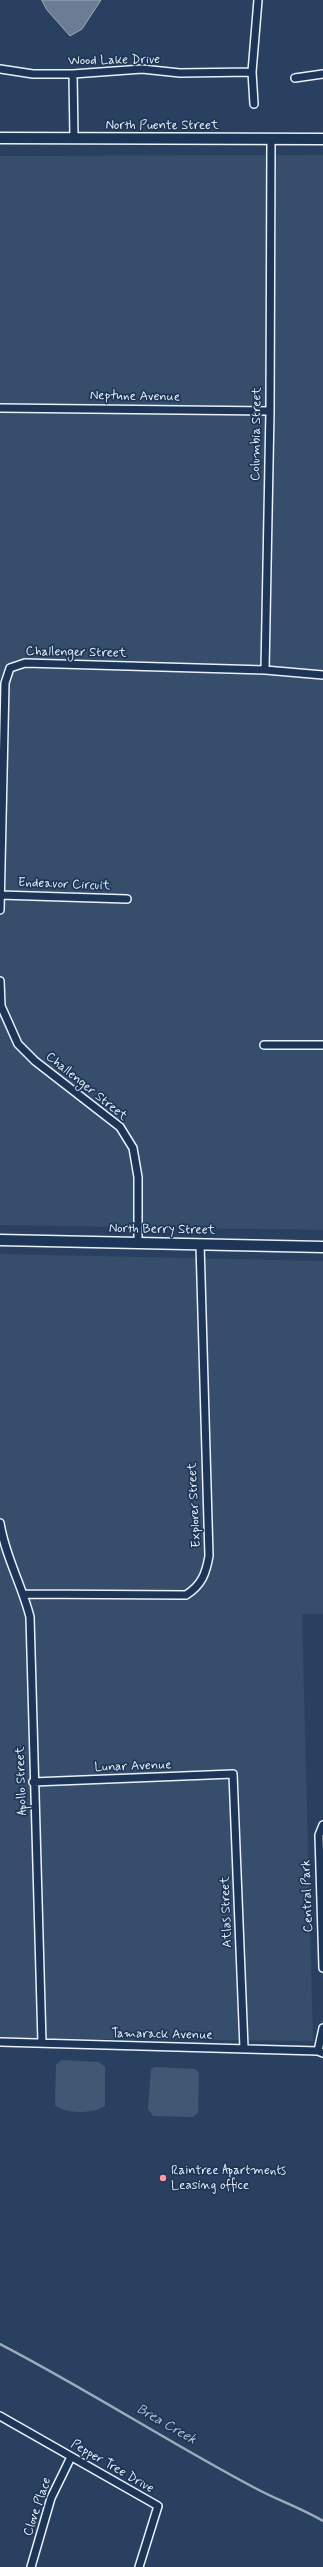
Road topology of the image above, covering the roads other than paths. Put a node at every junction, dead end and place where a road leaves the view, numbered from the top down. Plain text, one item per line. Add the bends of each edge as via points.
1 (258, 0) edge
2 (0, 69) edge
3 (252, 72) junction
4 (73, 74) junction
5 (323, 74) edge
6 (295, 78) dead end
7 (254, 104) dead end
8 (0, 138) edge
9 (74, 138) junction
10 (271, 139) junction
11 (323, 139) edge
12 (0, 408) edge
13 (270, 411) junction
14 (265, 670) junction
15 (323, 675) edge
16 (0, 895) edge
17 (127, 899) dead end
18 (0, 910) edge
19 (0, 981) edge
20 (323, 1044) edge
21 (264, 1045) dead end
22 (0, 1240) edge
23 (138, 1242) junction
24 (200, 1244) junction
25 (323, 1247) edge
26 (0, 1523) edge
27 (24, 1594) junction
28 (233, 1774) joint
29 (33, 1782) junction
30 (323, 1826) edge
31 (323, 1968) edge
32 (323, 2028) edge
33 (0, 2042) edge
34 (42, 2043) junction
35 (244, 2048) junction
36 (320, 2052) edge
37 (0, 2416) edge
38 (71, 2457) junction
39 (31, 2567) edge
40 (139, 2567) edge

1 - 3 street
2 - 4 street, Wood Lake Drive via 32,74
3 - 4 street, Wood Lake Drive via 180,73 142,69
3 - 7 street
4 - 9 street
5 - 6 street
8 - 9 street, North Puente Street
9 - 10 street, North Puente Street
10 - 11 street, North Puente Street
10 - 13 street, Columbia Street
12 - 13 street, Neptune Avenue
13 - 14 street, Columbia Street
14 - 15 street
14 - 16 street, Challenger Street via 25,663 10,668 5,683
16 - 17 street, Endeavor Circuit
16 - 18 street, Challenger Street
19 - 23 street, Challenger Street via 1,1006 18,1044 35,1061 120,1127 132,1148 138,1177
20 - 21 street
22 - 23 street, North Berry Street
23 - 24 street, North Berry Street
24 - 25 street, North Berry Street
24 - 27 street, Explorer Street via 209,1556 206,1572 199,1586 186,1595
26 - 27 street, Apollo Street via 3,1541
27 - 29 street, Apollo Street via 30,1617
28 - 29 street, Lunar Avenue
28 - 35 street, Atlas Street
29 - 34 street, Apollo Street
30 - 31 street, Central Park via 319,1835
32 - 36 street
33 - 34 street, Tamarack Avenue
34 - 35 street, Tamarack Avenue
35 - 36 street, Tamarack Avenue
37 - 38 street, Pepper Tree Drive
38 - 39 street, Clove Place via 51,2498
38 - 40 street, Pepper Tree Drive via 158,2506

